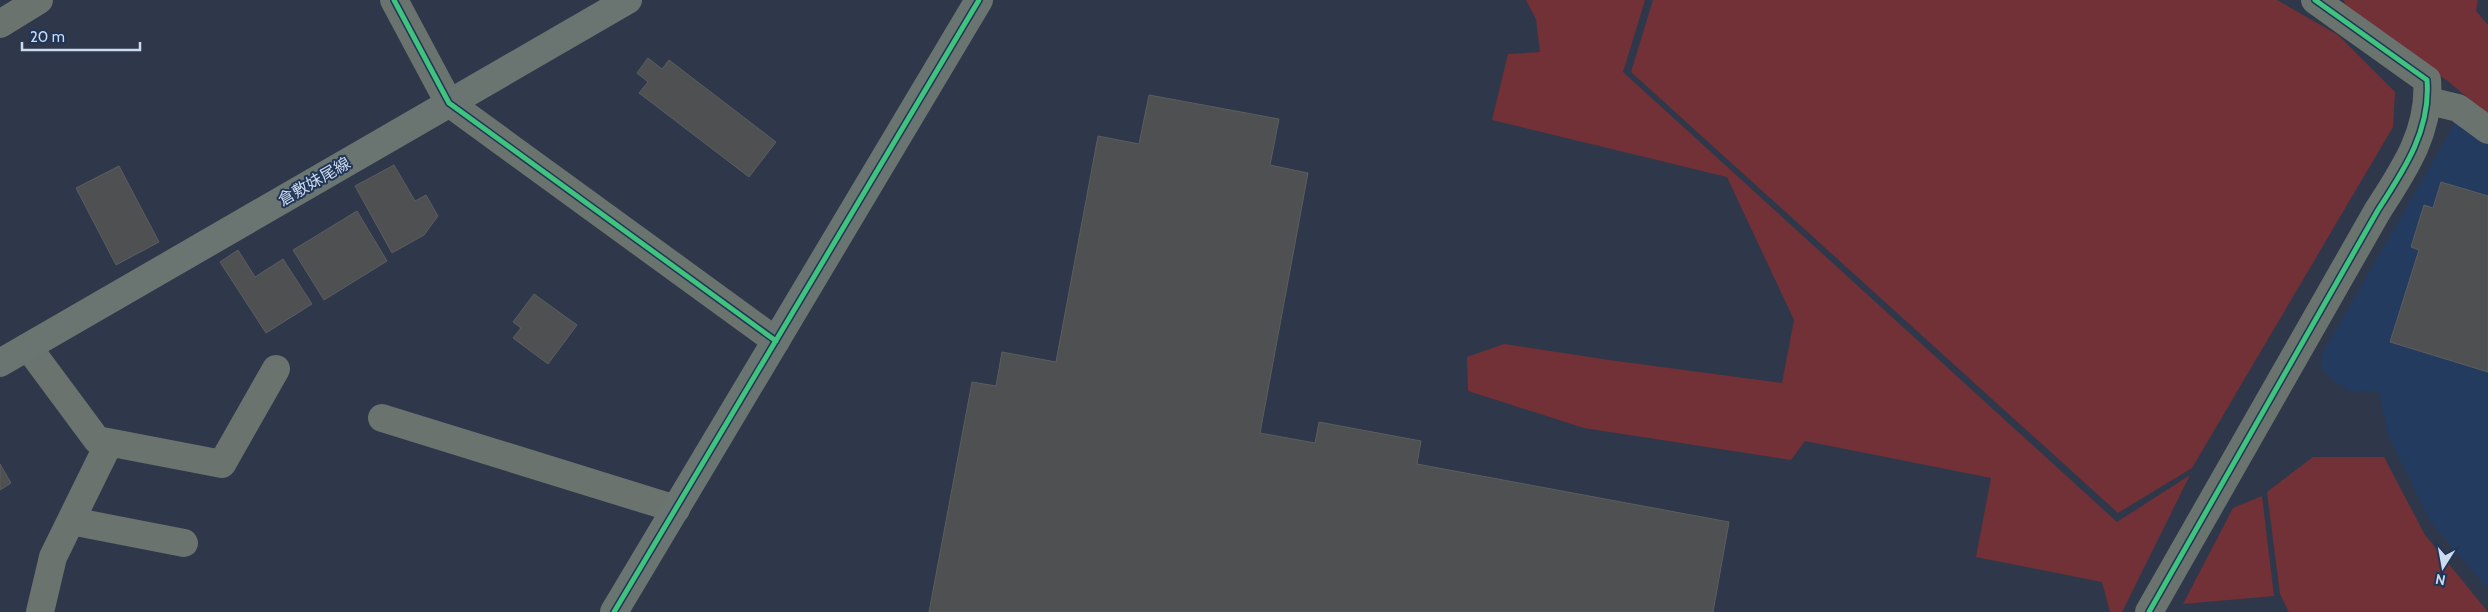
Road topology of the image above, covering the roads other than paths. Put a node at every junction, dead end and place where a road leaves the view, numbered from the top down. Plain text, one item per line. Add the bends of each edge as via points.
1 (39, 0) edge
2 (394, 0) edge
3 (628, 0) edge
4 (978, 0) edge
5 (2315, 0) edge
6 (0, 24) edge
7 (2429, 101) junction
8 (449, 103) junction
9 (2488, 130) edge
10 (776, 341) junction
11 (28, 347) junction
12 (0, 364) edge
13 (276, 369) dead end
14 (382, 418) dead end
15 (108, 443) junction
16 (676, 509) junction
17 (71, 521) junction
18 (184, 543) dead end
19 (40, 612) edge
20 (614, 612) edge
21 (2149, 612) edge

1 - 6 street
2 - 8 street
3 - 8 main road, 倉敷妹尾線
4 - 10 main road
5 - 7 street via 2427,80
7 - 9 street via 2458,108
7 - 21 street via 2410,161 2378,210
8 - 10 street
8 - 11 main road, 倉敷妹尾線
10 - 16 main road
11 - 12 main road, 倉敷妹尾線
11 - 15 street via 97,440
13 - 15 street via 222,464
14 - 16 street
15 - 17 street
16 - 20 main road
17 - 18 street
17 - 19 street via 53,557

